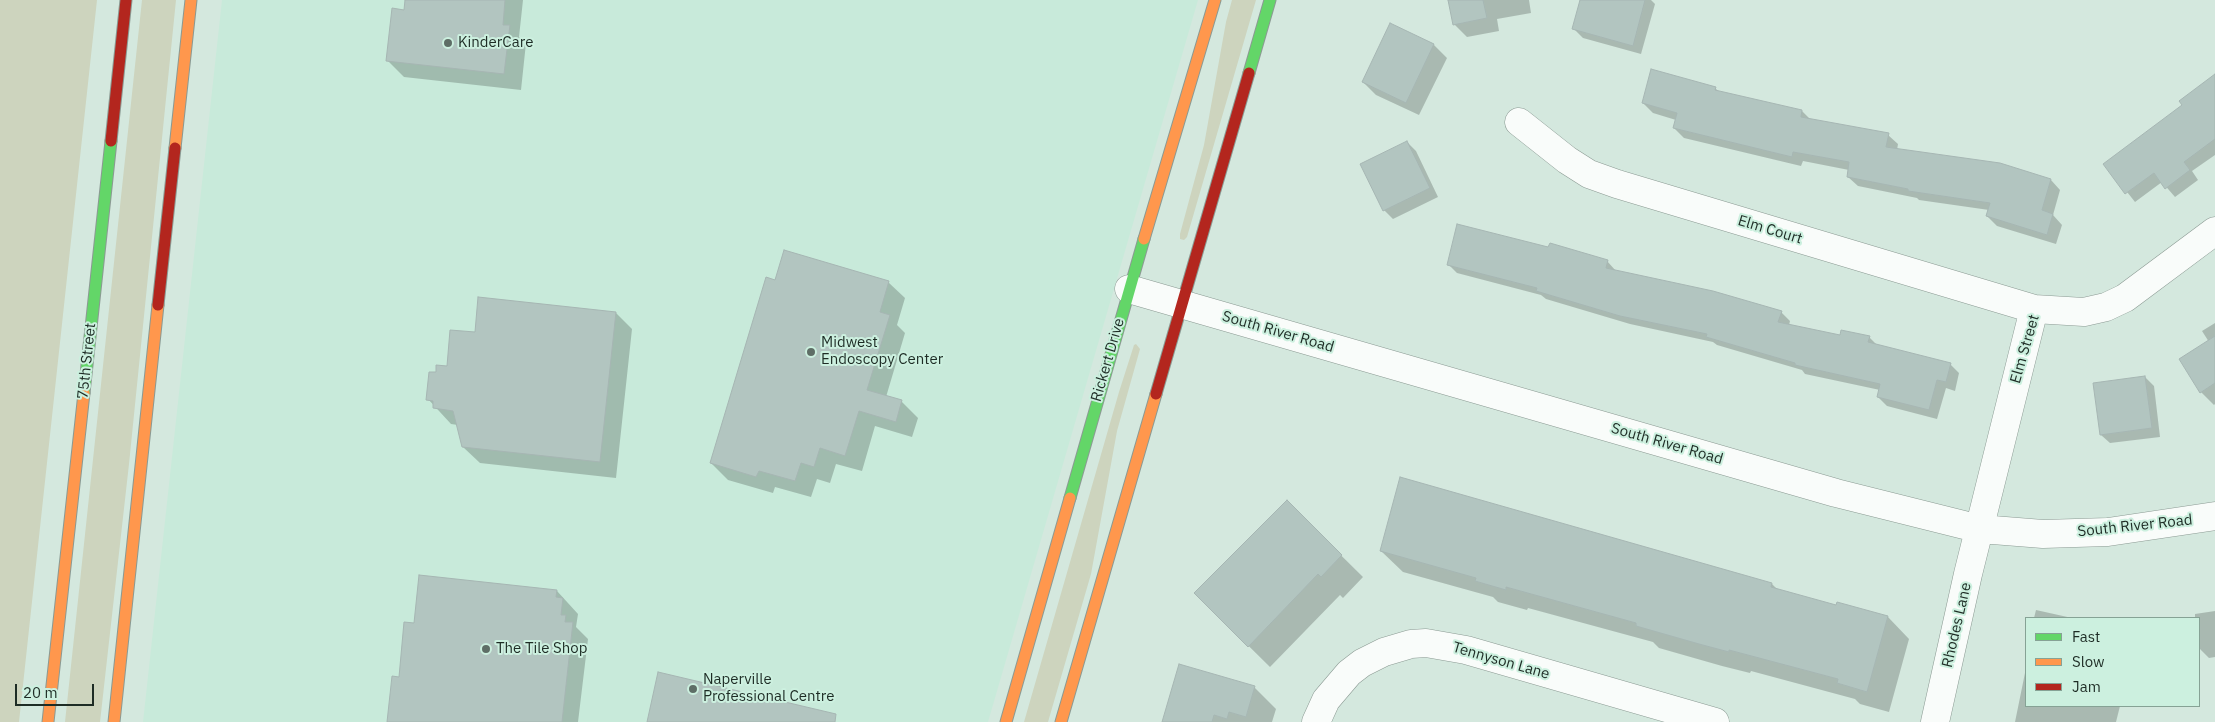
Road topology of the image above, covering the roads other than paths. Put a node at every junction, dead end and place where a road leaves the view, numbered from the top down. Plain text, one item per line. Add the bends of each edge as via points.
1 (126, 0) edge
2 (191, 0) edge
3 (1215, 0) edge
4 (1270, 0) edge
5 (1519, 122) dead end
6 (2215, 230) edge
7 (1129, 289) junction
8 (1183, 304) junction
9 (2034, 308) junction
10 (2215, 516) edge
11 (1980, 529) junction
12 (48, 722) edge
13 (114, 722) edge
14 (1006, 722) edge
15 (1061, 722) edge
16 (1316, 722) edge
17 (1715, 722) edge
18 (1935, 722) edge

1 - 12 street, 75th Street
2 - 13 street
3 - 7 street, Rickert Drive
4 - 8 street
5 - 9 street, Elm Court via 1567,160 1590,174 1617,184
6 - 9 street, Elm Street via 2125,298 2106,307 2084,312
7 - 8 street, South River Road
7 - 14 street, Rickert Drive
8 - 11 street, South River Road via 1827,490
8 - 15 street
9 - 11 street, Elm Street
10 - 11 street, South River Road via 2108,532 2044,534
11 - 18 street, Rhodes Lane
16 - 17 street, Tennyson Lane via 1326,700 1362,663 1384,652 1426,643 1466,650

